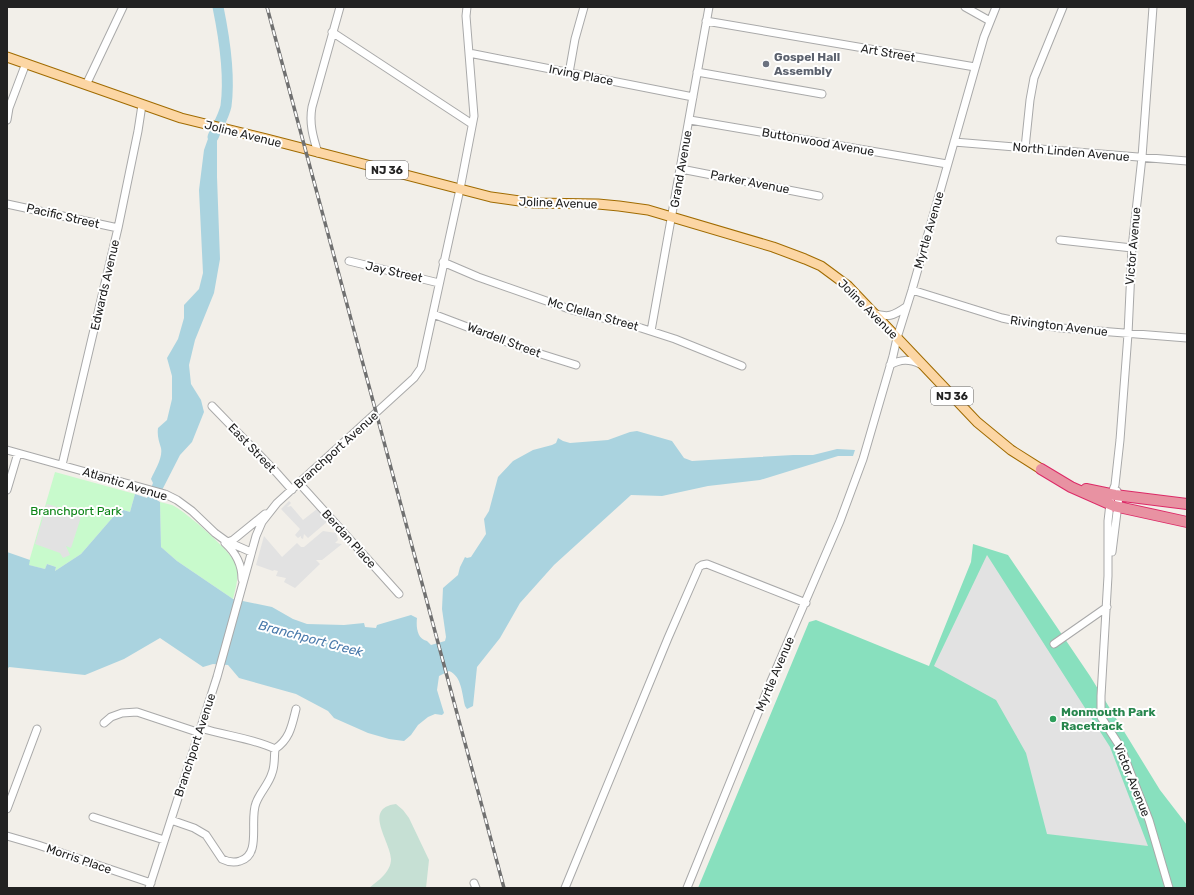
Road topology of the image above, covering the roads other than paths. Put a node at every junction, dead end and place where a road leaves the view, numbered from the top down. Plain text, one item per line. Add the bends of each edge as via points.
1 (123, 7) edge
2 (340, 7) edge
3 (467, 7) edge
4 (584, 7) edge
5 (708, 7) edge
6 (965, 7) edge
7 (996, 7) edge
8 (1063, 7) edge
9 (1153, 7) edge
10 (706, 21) junction
11 (990, 21) junction
12 (332, 32) junction
13 (468, 53) junction
14 (7, 56) edge
15 (26, 64) junction
16 (975, 67) junction
17 (697, 72) junction
18 (569, 73) junction
19 (86, 85) junction
20 (822, 94) dead end
21 (693, 96) junction
22 (142, 104) junction
23 (7, 120) edge
24 (690, 120) junction
25 (472, 124) junction
26 (954, 142) junction
27 (1026, 148) junction
28 (318, 152) junction
29 (1142, 157) junction
30 (1187, 161) edge
31 (947, 164) junction
32 (681, 169) junction
33 (460, 189) junction
34 (819, 196) dead end
35 (7, 204) edge
36 (672, 217) junction
37 (118, 228) junction
38 (1060, 240) dead end
39 (1132, 248) junction
40 (349, 261) dead end
41 (444, 262) junction
42 (438, 283) junction
43 (912, 290) junction
44 (906, 307) junction
45 (872, 312) junction
46 (433, 314) junction
47 (651, 331) junction
48 (1128, 334) junction
49 (896, 338) junction
50 (1187, 338) edge
51 (890, 364) junction
52 (922, 365) junction
53 (576, 366) dead end
54 (742, 366) dead end
55 (212, 406) dead end
56 (7, 450) edge
57 (18, 453) junction
58 (62, 465) junction
59 (1040, 469) joint
60 (299, 483) junction
61 (7, 490) edge
62 (292, 490) junction
63 (1114, 500) junction
64 (278, 503) junction
65 (1187, 504) edge
66 (1187, 522) edge
67 (215, 533) junction
68 (228, 542) junction
69 (251, 552) junction
70 (242, 588) junction
71 (399, 594) dead end
72 (806, 603) junction
73 (1107, 603) junction
74 (1054, 644) dead end
75 (296, 709) dead end
76 (104, 723) dead end
77 (37, 728) dead end
78 (200, 730) junction
79 (276, 749) junction
80 (7, 808) edge
81 (94, 817) dead end
82 (171, 820) junction
83 (7, 836) edge
84 (164, 840) junction
85 (150, 886) edge
86 (565, 888) edge
87 (687, 888) edge
88 (1169, 888) edge

1 - 19 street
2 - 12 street
3 - 13 street, Branchport Avenue
4 - 18 street
5 - 10 street, Grand Avenue
6 - 11 street
7 - 11 street, Myrtle Avenue
8 - 27 street via 1034,78
9 - 29 street, Victor Avenue
10 - 16 street, Art Street
10 - 17 street, Grand Avenue
11 - 16 street, Myrtle Avenue
12 - 25 street
12 - 28 street via 310,117
13 - 18 street, Irving Place
13 - 25 street, Branchport Avenue via 473,93
14 - 15 main road, Joline Avenue / NJ 36
15 - 19 main road, Joline Avenue / NJ 36
15 - 23 street
16 - 26 street, Myrtle Avenue
17 - 20 street
17 - 21 street, Grand Avenue
18 - 21 street, Irving Place
19 - 22 main road, Joline Avenue / NJ 36
21 - 24 street, Grand Avenue
22 - 28 main road, Joline Avenue / NJ 36 via 181,118
22 - 37 street, Edwards Avenue
24 - 31 street, Buttonwood Avenue
24 - 32 street, Grand Avenue
25 - 33 street, Branchport Avenue
26 - 27 street, North Linden Avenue
26 - 31 street, Myrtle Avenue
27 - 29 street, North Linden Avenue
28 - 33 main road, Joline Avenue / NJ 36
29 - 30 street, North Linden Avenue
29 - 39 street, Victor Avenue
31 - 43 street, Myrtle Avenue
32 - 34 street, Parker Avenue
32 - 36 street, Grand Avenue
33 - 36 main road, Joline Avenue / NJ 36 via 514,201 619,206
33 - 41 street, Branchport Avenue
35 - 37 street, Pacific Street
36 - 45 main road, Joline Avenue / NJ 36 via 773,247 821,266 848,286
36 - 47 street, Grand Avenue
37 - 58 street, Edwards Avenue
38 - 39 street
39 - 48 street, Victor Avenue
40 - 42 street, Jay Street
41 - 42 street, Branchport Avenue
41 - 47 street, Mc Clellan Street via 478,277 572,310
42 - 46 street, Branchport Avenue
43 - 44 street, Myrtle Avenue
43 - 48 street, Rivington Avenue via 1021,322
44 - 45 street via 891,316
44 - 49 street, Myrtle Avenue
45 - 49 main road, Joline Avenue / NJ 36
46 - 53 street, Wardell Street
46 - 60 street, Branchport Avenue via 419,373
47 - 54 street, Mc Clellan Street
48 - 50 street, Rivington Avenue
48 - 63 street, Victor Avenue
49 - 51 street, Myrtle Avenue
49 - 52 main road, Joline Avenue / NJ 36
51 - 52 street via 909,360
51 - 72 street, Myrtle Avenue via 865,455
52 - 59 main road, Joline Avenue / NJ 36 via 977,422 1011,450
55 - 62 street, East Street
56 - 57 street, Atlantic Avenue
57 - 58 street, Atlantic Avenue
57 - 61 street
58 - 67 street, Atlantic Avenue via 177,500
59 - 63 highway, NJ 36
60 - 62 street, Branchport Avenue
60 - 71 street, Berdan Place
62 - 64 street, Branchport Avenue
63 - 65 highway, NJ 36
63 - 66 highway, NJ 36
63 - 73 street, Victor Avenue via 1108,521
64 - 68 street
64 - 69 street, Branchport Avenue via 262,522
67 - 68 street, Atlantic Avenue
67 - 70 street via 230,547 238,560
68 - 69 street, Atlantic Avenue
69 - 70 street, Branchport Avenue
70 - 78 street, Branchport Avenue
72 - 86 street via 707,564 699,567
72 - 87 street, Myrtle Avenue via 771,681
73 - 74 street
73 - 88 street, Victor Avenue via 1101,717 1121,748 1149,820
75 - 79 street via 290,734
76 - 78 street via 122,713 137,712
77 - 80 street
78 - 79 street via 254,740
78 - 82 street, Branchport Avenue
79 - 82 street via 272,773 256,803 253,822 254,843 248,857 240,861 226,861 206,835
81 - 84 street
82 - 84 street, Branchport Avenue
83 - 85 street, Morris Place
84 - 85 street, Branchport Avenue

